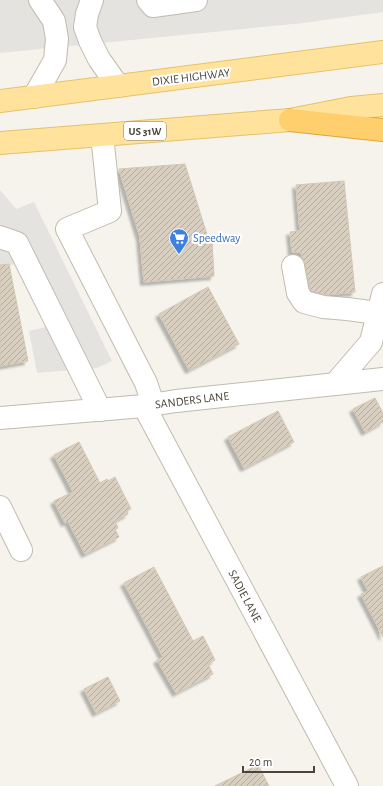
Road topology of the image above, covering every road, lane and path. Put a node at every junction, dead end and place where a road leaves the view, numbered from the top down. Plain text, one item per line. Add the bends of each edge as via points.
1 (41, 0) edge
2 (92, 0) edge
3 (148, 0) edge
4 (196, 0) edge
5 (90, 41) junction
6 (383, 52) edge
7 (118, 86) junction
8 (34, 97) junction
9 (0, 101) edge
10 (383, 105) edge
11 (290, 120) junction
12 (383, 130) edge
13 (102, 134) junction
14 (0, 143) edge
15 (0, 237) edge
16 (293, 266) dead end
17 (380, 304) edge
18 (383, 379) edge
19 (335, 384) junction
20 (149, 405) junction
21 (100, 410) junction
22 (0, 418) edge
23 (0, 507) edge
24 (21, 550) dead end
25 (347, 786) edge

1 - 5 street
1 - 8 street via 54,21 57,39 55,60
2 - 5 street via 85,27
3 - 4 street via 153,6
5 - 7 street via 98,58
6 - 7 main road, DIXIE HIGHWAY
7 - 8 main road, DIXIE HIGHWAY
8 - 9 main road, DIXIE HIGHWAY
10 - 11 main road, US 31W via 351,108
11 - 12 highway
11 - 13 main road, US 31W
13 - 14 main road, US 31W
13 - 20 street, SADIE LANE via 110,211 68,229 146,382
15 - 21 street via 17,243
16 - 17 street via 298,293 304,302 347,309
17 - 19 street via 371,342
18 - 19 street, SANDERS LANE
19 - 20 street, SANDERS LANE
20 - 21 street, SANDERS LANE
20 - 25 street, SADIE LANE
21 - 22 street, SANDERS LANE
23 - 24 street

